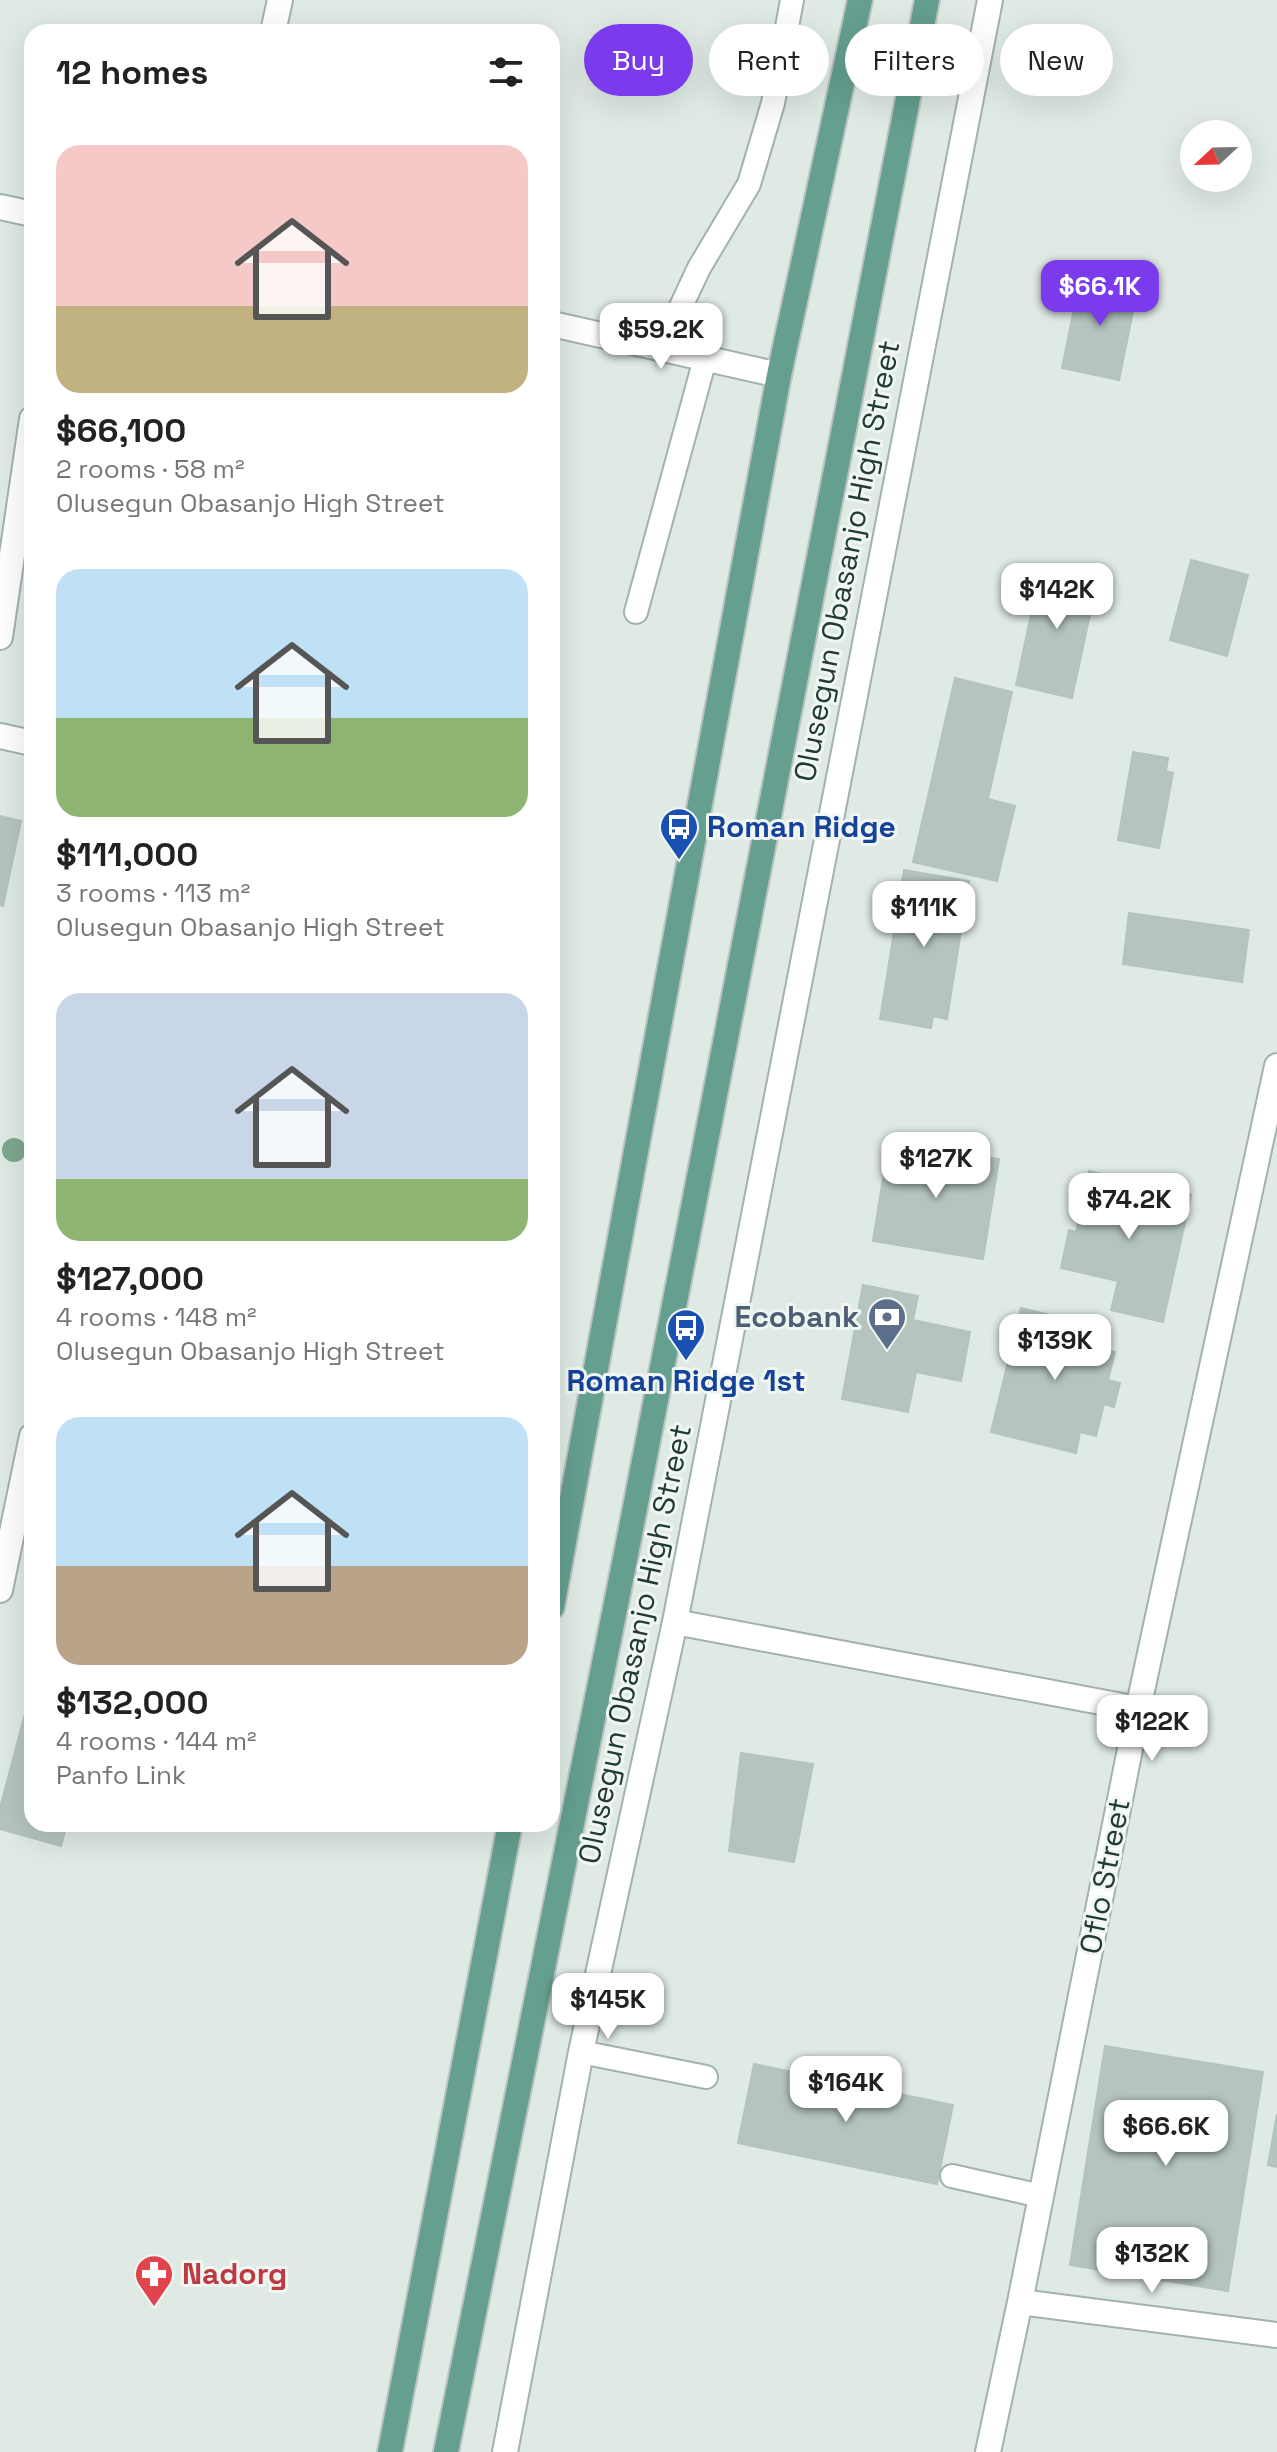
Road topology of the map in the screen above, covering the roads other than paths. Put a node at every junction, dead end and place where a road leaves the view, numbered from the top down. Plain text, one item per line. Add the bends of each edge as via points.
1 (280, 0) edge
2 (792, 0) edge
3 (860, 0) edge
4 (927, 0) edge
5 (990, 0) edge
6 (275, 24) edge
7 (0, 207) edge
8 (24, 212) edge
9 (560, 326) edge
10 (662, 347) junction
11 (705, 359) junction
12 (779, 375) junction
13 (24, 474) edge
14 (636, 612) dead end
15 (0, 637) edge
16 (0, 736) edge
17 (24, 741) edge
18 (1277, 1066) edge
19 (24, 1473) edge
20 (560, 1564) edge
21 (2, 1575) edge
22 (675, 1622) junction
23 (1138, 1709) junction
24 (508, 1832) edge
25 (581, 2052) junction
26 (706, 2077) dead end
27 (952, 2176) dead end
28 (1041, 2196) junction
29 (1020, 2302) junction
30 (1277, 2335) edge
31 (390, 2452) edge
32 (446, 2452) edge
33 (505, 2452) edge
34 (988, 2452) edge

1 - 6 street
2 - 10 lane via 773,103 749,184 699,268
3 - 12 main road
4 - 32 main road, Olusegun Obasanjo High Street
5 - 22 street, Olusegun Obasanjo High Street
7 - 8 street
9 - 10 street
10 - 11 street
11 - 12 street
11 - 14 lane
12 - 20 main road
13 - 15 street
16 - 17 street
18 - 23 street, Oflo Street
19 - 21 street
22 - 23 street
22 - 25 street, Olusegun Obasanjo High Street
23 - 28 street, Oflo Street
24 - 31 main road
25 - 26 lane
25 - 33 street, Olusegun Obasanjo High Street
27 - 28 lane
28 - 29 street, Oflo Street
29 - 30 street
29 - 34 street, Oflo Street

